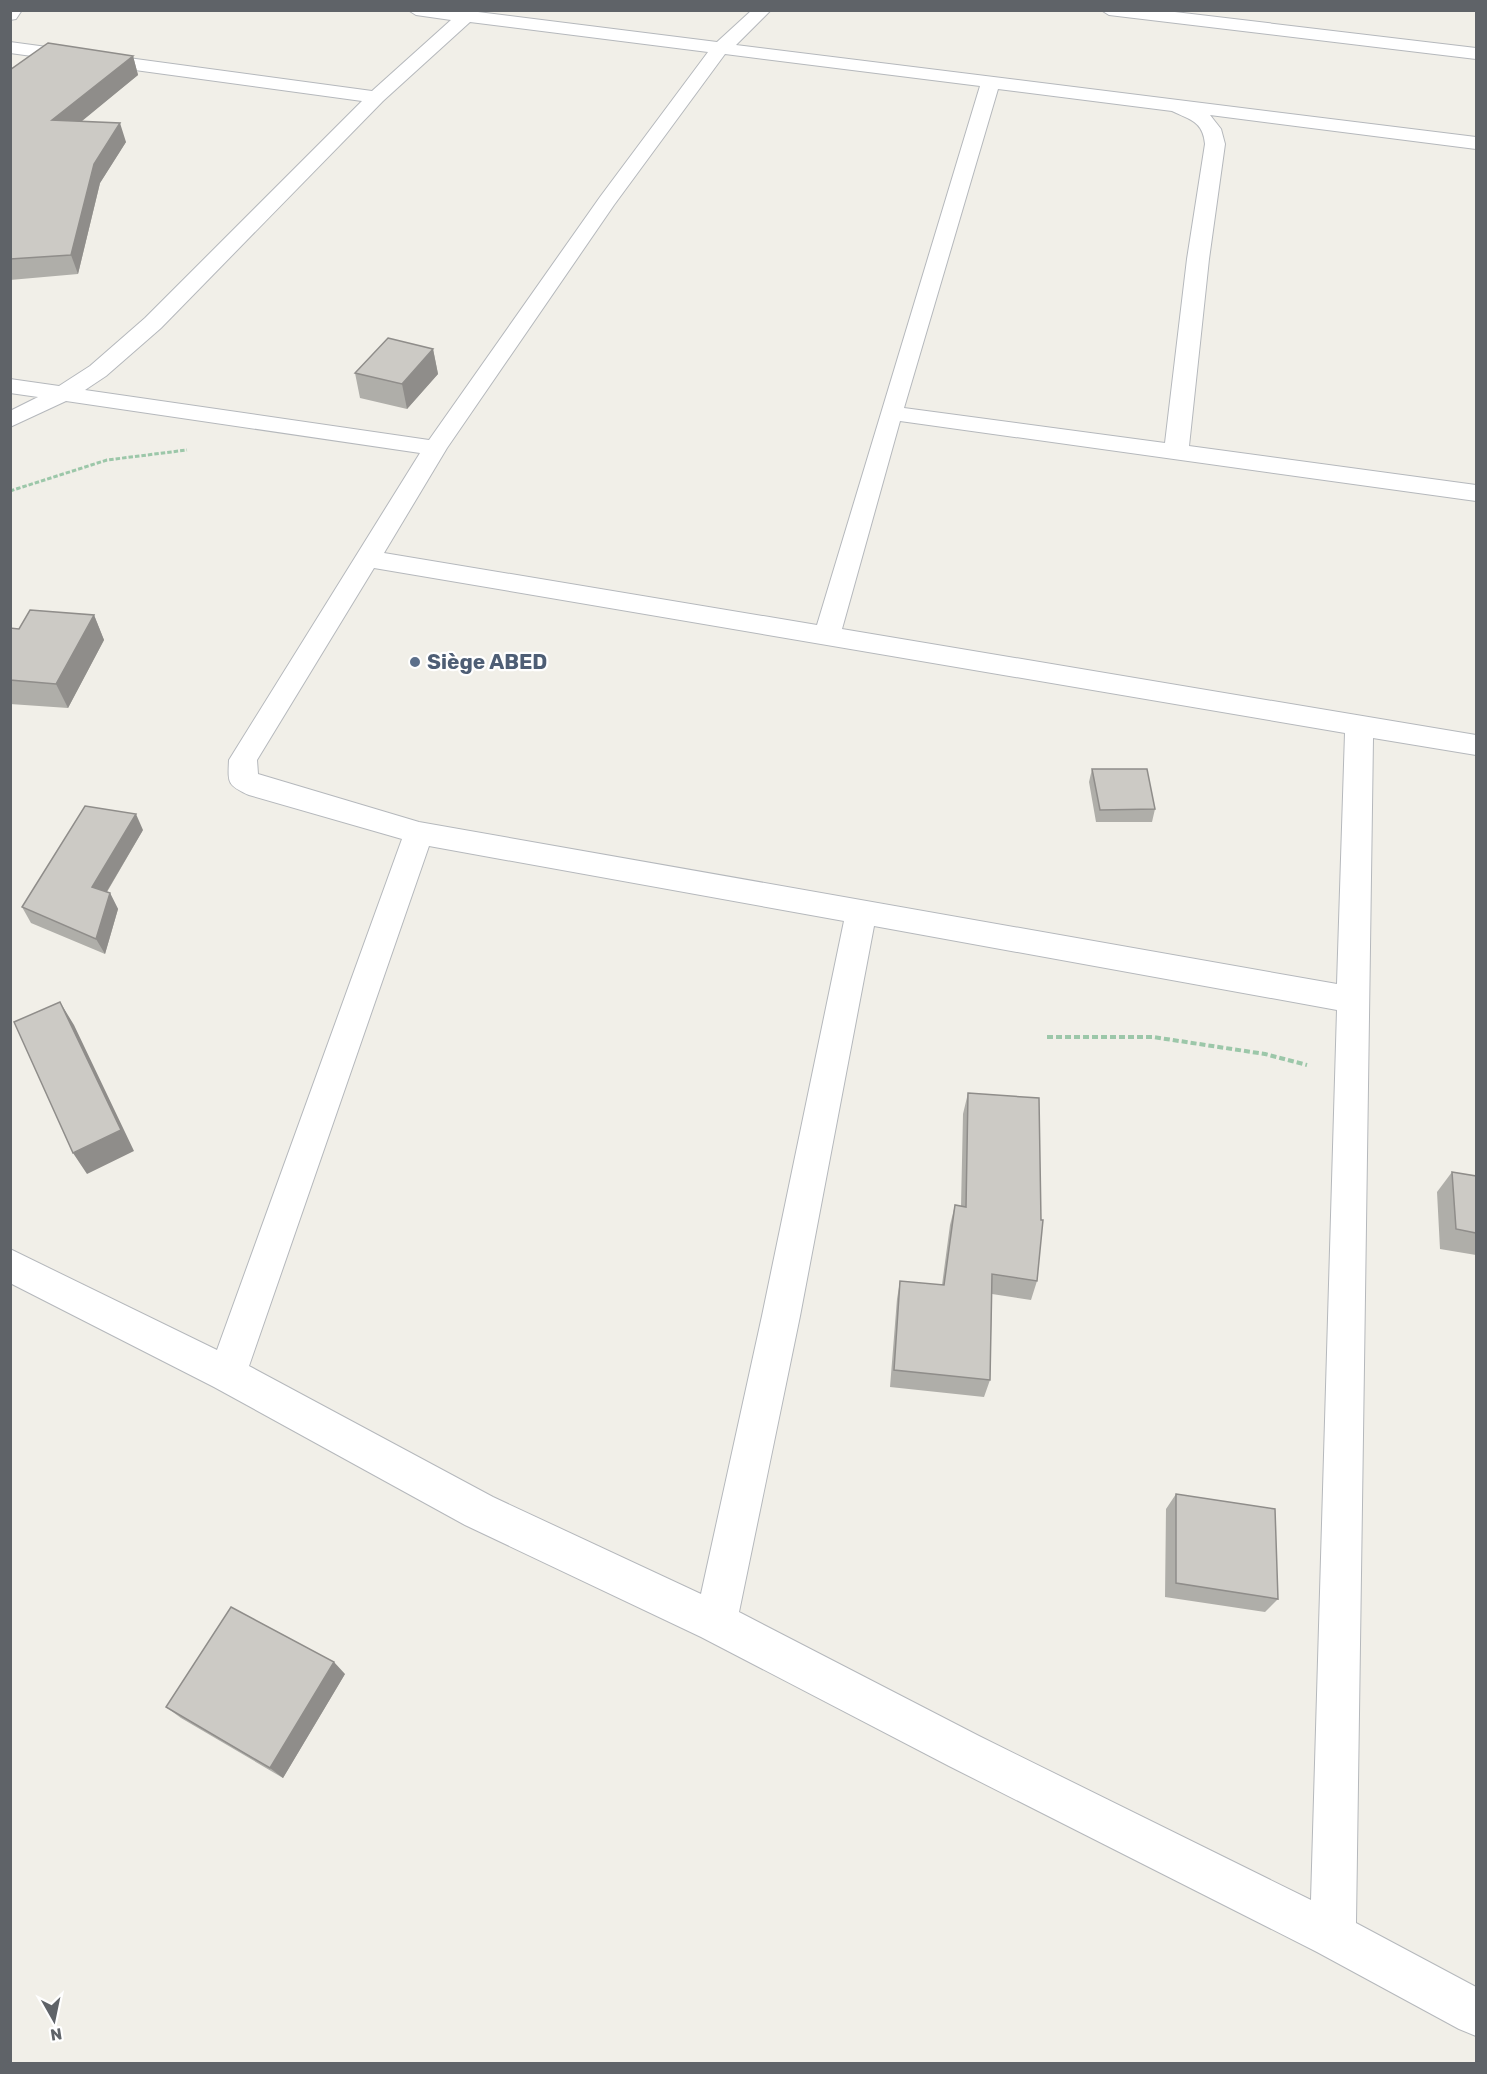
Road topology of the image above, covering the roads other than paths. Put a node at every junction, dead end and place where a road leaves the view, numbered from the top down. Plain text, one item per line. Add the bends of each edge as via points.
1 (14, 10) edge
2 (416, 10) edge
3 (763, 10) edge
4 (1109, 10) edge
5 (10, 15) edge
6 (465, 17) junction
7 (10, 46) edge
8 (720, 49) junction
9 (1476, 54) edge
10 (991, 82) junction
11 (376, 98) junction
12 (1174, 104) junction
13 (1476, 142) edge
14 (10, 386) edge
15 (64, 393) junction
16 (891, 413) junction
17 (10, 420) edge
18 (435, 448) junction
19 (1176, 452) junction
20 (1476, 493) edge
21 (366, 558) junction
22 (827, 635) junction
23 (1359, 725) junction
24 (1476, 745) edge
25 (419, 833) junction
26 (861, 912) junction
27 (1353, 1000) junction
28 (10, 1265) edge
29 (227, 1374) junction
30 (716, 1622) junction
31 (1333, 1936) junction
32 (1476, 2012) edge

1 - 5 street
2 - 6 street
3 - 8 street
4 - 9 street
6 - 8 street
6 - 11 street
7 - 11 street
8 - 10 street
8 - 18 street via 607,201
10 - 12 street
10 - 16 street
11 - 15 street via 153,323 98,371
12 - 13 street
12 - 19 street via 1207,121 1215,131
14 - 15 street
15 - 17 street
15 - 18 street
16 - 19 street
16 - 22 street
18 - 21 street
19 - 20 street
21 - 22 street
21 - 25 street via 243,760 243,780
22 - 23 street
23 - 24 street
23 - 27 street
25 - 26 street
25 - 29 street
26 - 27 street
26 - 30 street
27 - 31 street
28 - 29 street
29 - 30 street via 479,1511
30 - 31 street
31 - 32 street

